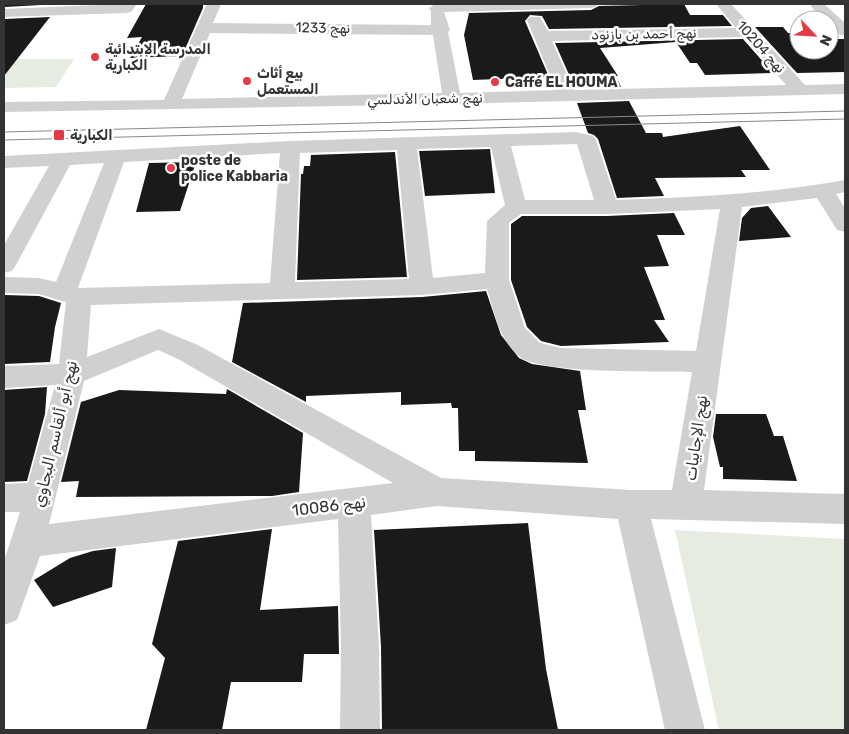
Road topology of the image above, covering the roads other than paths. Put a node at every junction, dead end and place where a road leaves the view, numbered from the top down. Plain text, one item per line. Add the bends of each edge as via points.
1 (214, 4) edge
2 (591, 4) edge
3 (723, 4) edge
4 (816, 4) edge
5 (528, 5) edge
6 (128, 6) edge
7 (436, 6) edge
8 (290, 12) dead end
9 (4, 13) edge
10 (204, 28) junction
11 (286, 28) junction
12 (442, 30) junction
13 (845, 31) edge
14 (746, 32) junction
15 (543, 36) junction
16 (845, 89) edge
17 (800, 90) junction
18 (567, 95) junction
19 (452, 99) junction
20 (171, 105) junction
21 (4, 106) edge
22 (500, 142) junction
23 (406, 143) junction
24 (290, 147) junction
25 (116, 157) junction
26 (63, 159) junction
27 (4, 162) edge
28 (834, 189) edge
29 (732, 202) junction
30 (516, 207) junction
31 (607, 207) junction
32 (845, 225) edge
33 (4, 265) edge
34 (497, 280) junction
35 (4, 285) edge
36 (422, 287) junction
37 (61, 292) junction
38 (282, 292) junction
39 (707, 362) junction
40 (72, 374) junction
41 (4, 377) edge
42 (438, 492) junction
43 (40, 497) junction
44 (4, 498) edge
45 (354, 503) junction
46 (686, 504) junction
47 (631, 505) junction
48 (845, 509) edge
49 (28, 542) junction
50 (4, 607) edge
51 (360, 730) edge
52 (685, 730) edge

1 - 10 street
2 - 5 street
3 - 14 street, نهج 10204
4 - 13 street
5 - 7 street
5 - 15 street
6 - 9 street
7 - 12 street
8 - 11 street
10 - 11 street, نهج 1233
10 - 20 street
11 - 12 street, نهج 1233
12 - 19 street
14 - 15 street, نهج أحمد بن بازنود
14 - 17 street, نهج 10204
15 - 18 street
16 - 17 street, نهج شعبان الأندلسي
17 - 18 street, نهج شعبان الأندلسي
18 - 19 street, نهج شعبان الأندلسي
19 - 20 street, نهج شعبان الأندلسي
20 - 21 street, نهج شعبان الأندلسي
22 - 23 street
22 - 30 street
22 - 31 street via 586,140
23 - 24 street
23 - 36 street
24 - 25 street
24 - 38 street
25 - 26 street
25 - 37 street, نهج أبو ألقاسم البجاوي
26 - 27 street
26 - 33 street
28 - 29 street
28 - 32 street
29 - 31 street
29 - 39 street, نهج الإجابيات
30 - 31 street
30 - 34 street via 498,221
34 - 36 street
34 - 39 street via 513,332 531,351 562,358
35 - 37 street
36 - 38 street
37 - 38 street
37 - 40 street, نهج أبو ألقاسم البجاوي
39 - 46 street, نهج الإجابيات
40 - 41 street
40 - 42 street via 159,339
40 - 43 street, نهج أبو ألقاسم البجاوي
42 - 45 street, نهج 10086
42 - 47 street, نهج 10086
43 - 44 street
43 - 49 street, نهج أبو ألقاسم البجاوي
45 - 49 street, نهج 10086
45 - 51 street
46 - 47 street, نهج الإجابيات
46 - 48 street
47 - 52 street
49 - 50 street, نهج أبو ألقاسم البجاوي

